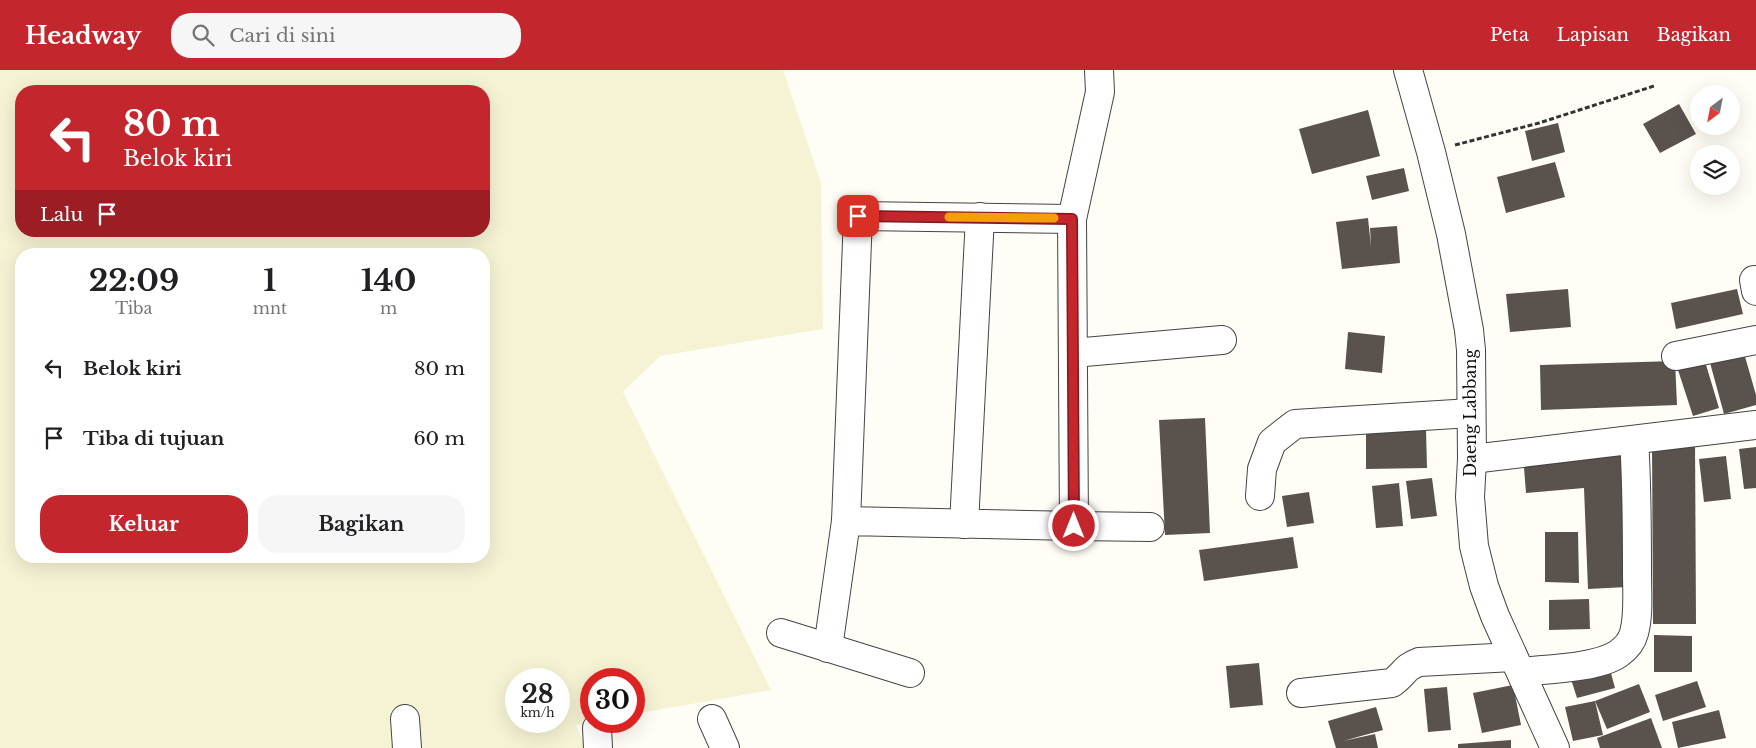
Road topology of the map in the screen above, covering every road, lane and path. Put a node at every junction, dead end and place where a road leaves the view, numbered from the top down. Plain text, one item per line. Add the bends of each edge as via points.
1 (1099, 70) edge
2 (1408, 70) edge
3 (1654, 86) dead end
4 (1431, 152) junction
5 (980, 217) junction
6 (1072, 219) junction
7 (1222, 340) dead end
8 (1756, 340) edge
9 (1073, 353) junction
10 (1676, 356) dead end
11 (1471, 413) junction
12 (1756, 425) edge
13 (1634, 440) junction
14 (1472, 459) junction
15 (1260, 496) dead end
16 (846, 521) junction
17 (964, 524) junction
18 (1074, 526) junction
19 (1150, 527) dead end
20 (781, 633) dead end
21 (828, 648) junction
22 (1517, 665) junction
23 (910, 672) dead end
24 (1302, 693) dead end
25 (405, 719) dead end
26 (712, 719) dead end
27 (407, 748) edge
28 (725, 748) edge
29 (1555, 748) edge

1 - 6 street via 1100,92
2 - 4 street, Daeng Labbang
3 - 4 path via 1539,123
4 - 11 street, Daeng Labbang via 1469,330
5 - 6 street
5 - 16 street via 858,216
5 - 17 street
6 - 9 street
7 - 9 street
8 - 10 street
9 - 18 street
11 - 14 street, Daeng Labbang
11 - 15 street via 1295,424 1272,442 1262,469
12 - 13 street
13 - 14 street
13 - 22 street via 1637,588 1632,638 1618,654 1600,662
14 - 22 street, Daeng Labbang via 1470,497 1474,546 1484,586
16 - 17 street
16 - 21 street
17 - 18 street
18 - 19 street
20 - 21 street
21 - 23 street
22 - 24 street via 1419,662 1408,666 1392,683
22 - 29 street, Daeng Labbang
25 - 27 street
26 - 28 street

